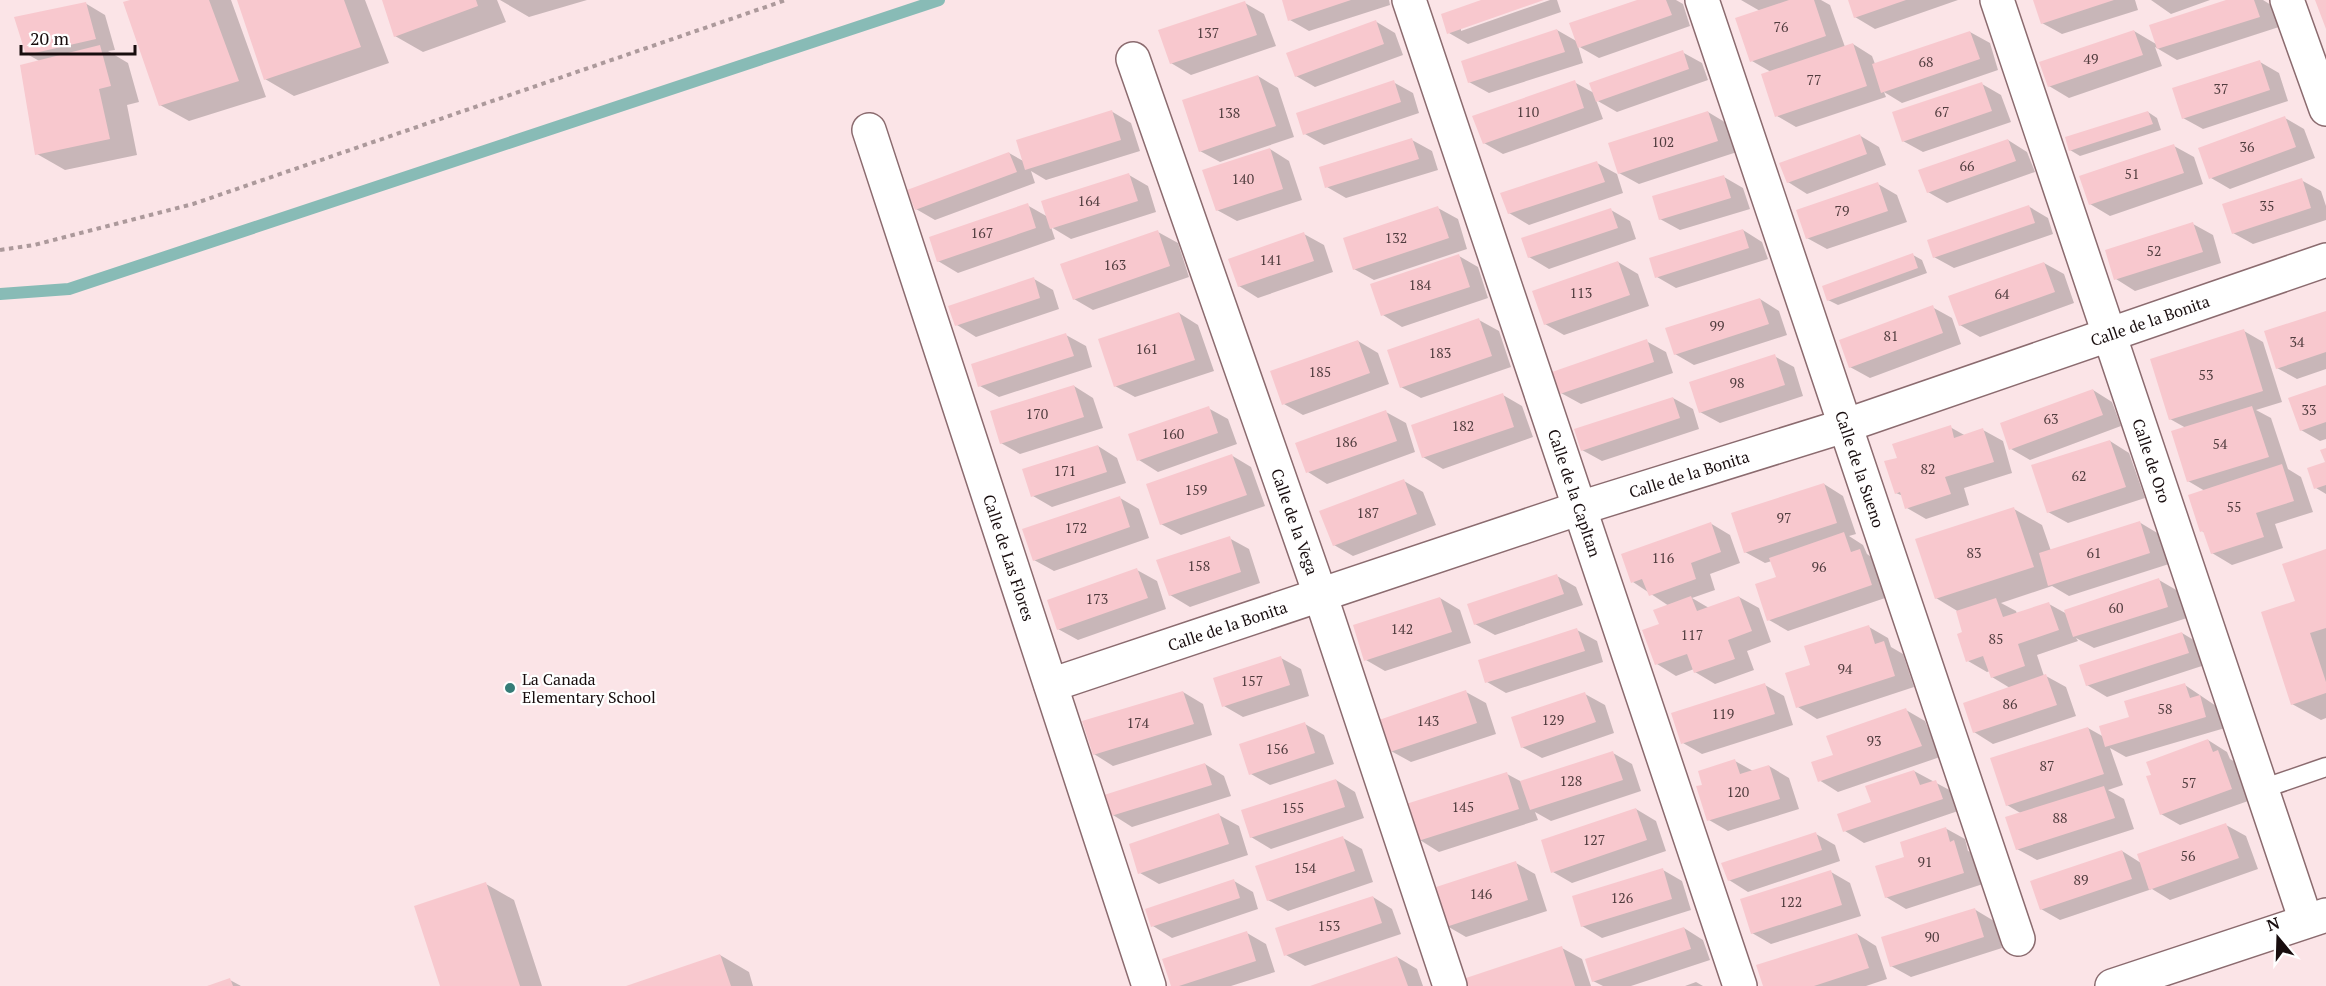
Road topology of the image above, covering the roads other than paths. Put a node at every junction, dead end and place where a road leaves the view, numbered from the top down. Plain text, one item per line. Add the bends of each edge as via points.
1 (1409, 0) edge
2 (1702, 0) edge
3 (1997, 0) edge
4 (2287, 0) edge
5 (1133, 59) dead end
6 (2326, 109) edge
7 (869, 130) dead end
8 (2326, 260) edge
9 (2108, 335) junction
10 (1847, 425) junction
11 (1580, 508) junction
12 (1320, 594) junction
13 (1051, 685) junction
14 (2326, 767) edge
15 (2262, 789) junction
16 (2316, 918) edge
17 (2018, 939) dead end
18 (2120, 985) edge
19 (1149, 986) edge
20 (1450, 986) edge
21 (1740, 986) edge

1 - 11 street, Calle de la Capltan
2 - 10 street, Calle de la Sueno
3 - 9 street, Calle de Oro
4 - 6 street
5 - 12 street, Calle de la Vega
7 - 13 street, Calle de Las Flores
8 - 9 street, Calle de la Bonita
9 - 10 street, Calle de la Bonita
9 - 15 street, Calle de Oro
10 - 11 street, Calle de la Bonita
10 - 17 street, Calle de la Sueno
11 - 12 street, Calle de la Bonita
11 - 21 street, Calle de la Capltan
12 - 13 street, Calle de la Bonita
12 - 20 street, Calle de la Vega
13 - 19 street, Calle de Las Flores
14 - 15 lane
15 - 16 street, Calle de Oro
16 - 18 street

